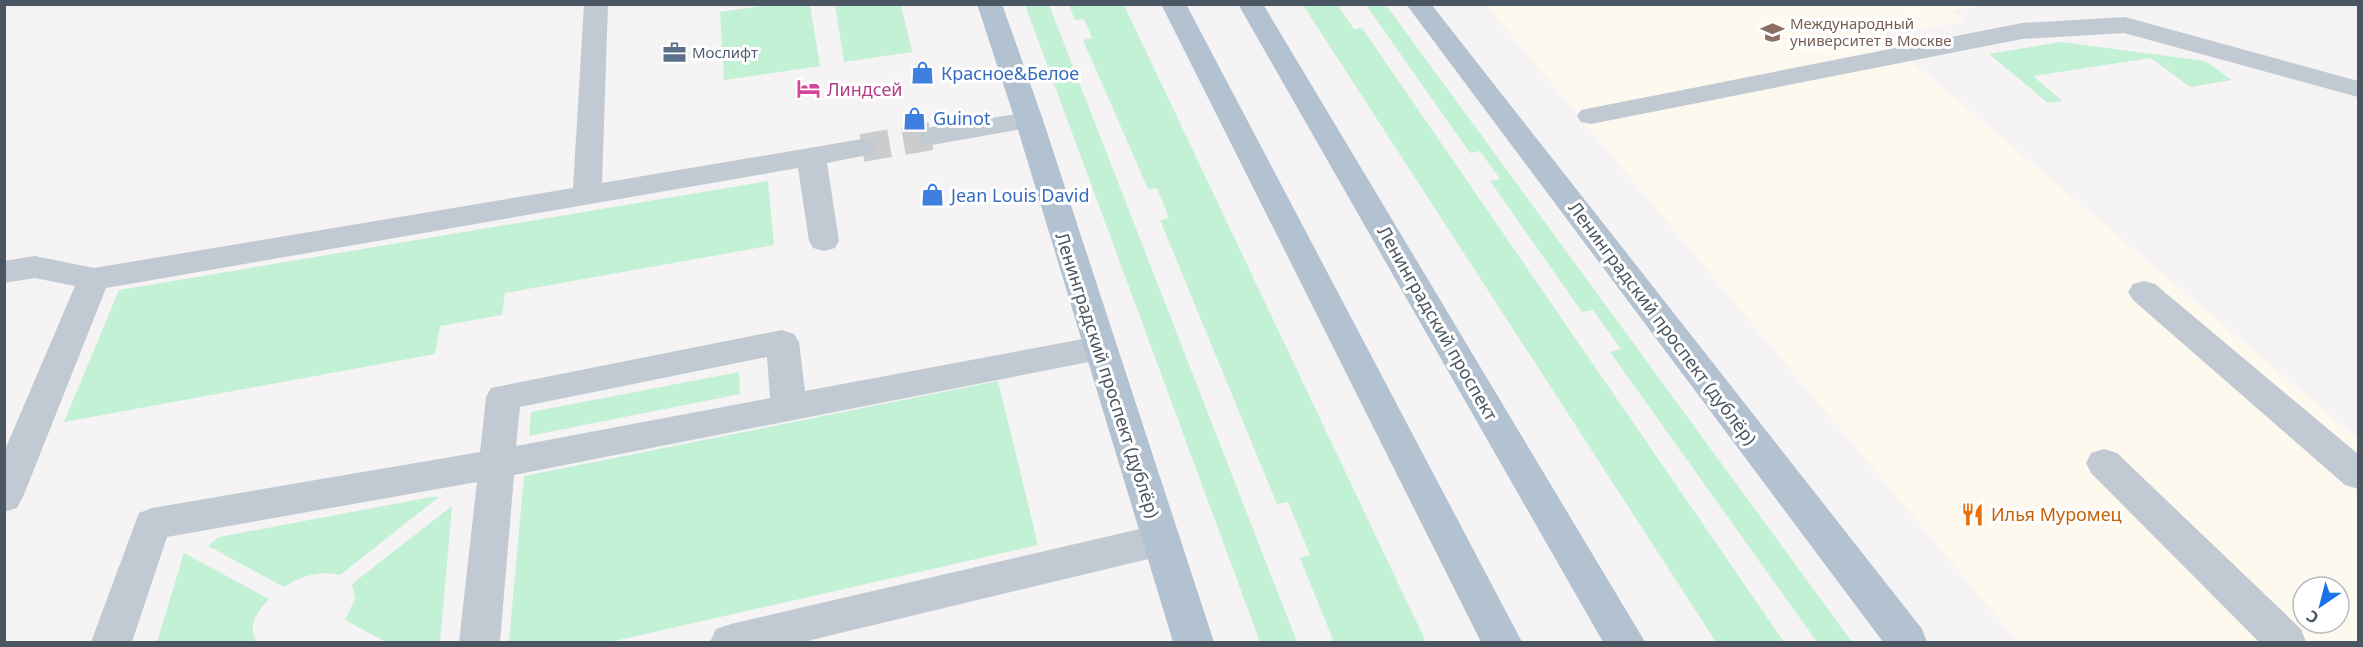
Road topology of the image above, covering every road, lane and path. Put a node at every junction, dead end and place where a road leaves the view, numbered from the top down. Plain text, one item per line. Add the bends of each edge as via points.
1 (596, 4) edge
2 (989, 4) edge
3 (1173, 4) edge
4 (1250, 4) edge
5 (1418, 4) edge
6 (2358, 89) edge
7 (1591, 116) dead end
8 (1029, 120) junction
9 (932, 136) tunnel mouth
10 (862, 148) tunnel mouth
11 (811, 156) junction
12 (587, 194) junction
13 (824, 241) dead end
14 (4, 272) edge
15 (94, 279) junction
16 (2144, 292) dead end
17 (1099, 348) junction
18 (789, 408) junction
19 (2104, 463) dead end
20 (496, 464) junction
21 (2358, 475) edge
22 (4, 497) edge
23 (1161, 540) junction
24 (818, 632) edge
25 (112, 642) edge
26 (480, 642) edge
27 (731, 642) edge
28 (1194, 642) edge
29 (1502, 642) edge
30 (1625, 642) edge
31 (1907, 642) edge
32 (2286, 642) edge

1 - 12 lane
2 - 8 main road, Ленинградский проспект (дублёр)
3 - 29 main road
4 - 30 main road, Ленинградский проспект
5 - 31 main road, Ленинградский проспект (дублёр)
6 - 7 lane via 2125,25 2022,31
8 - 9 lane
8 - 17 main road, Ленинградский проспект (дублёр)
10 - 11 lane
11 - 12 lane
11 - 13 lane
12 - 15 lane
14 - 15 lane via 35,267
15 - 22 lane
16 - 21 lane
17 - 18 lane
17 - 23 main road, Ленинградский проспект (дублёр)
18 - 20 lane
18 - 20 lane via 782,342 503,397
19 - 32 lane
20 - 25 lane via 152,524
20 - 26 lane
23 - 24 lane
23 - 28 main road, Ленинградский проспект (дублёр)
24 - 27 lane

